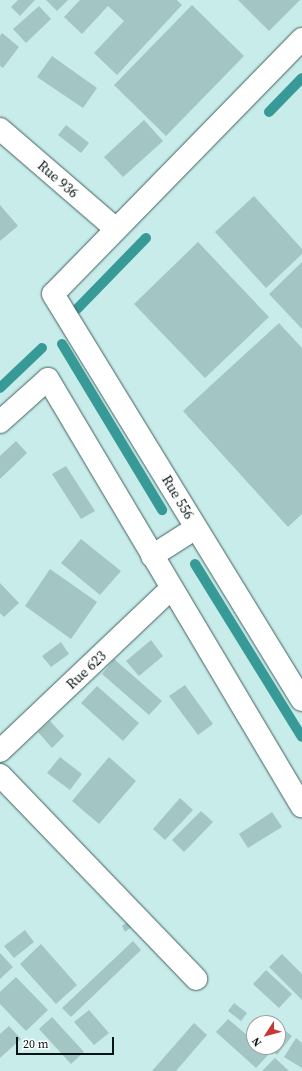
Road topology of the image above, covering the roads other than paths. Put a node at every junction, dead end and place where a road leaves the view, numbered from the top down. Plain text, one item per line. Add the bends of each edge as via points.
1 (302, 39) edge
2 (0, 129) edge
3 (116, 229) junction
4 (0, 422) edge
5 (196, 528) junction
6 (152, 556) junction
7 (171, 589) junction
8 (302, 700) edge
9 (0, 751) edge
10 (0, 774) edge
11 (302, 806) edge
12 (196, 979) dead end

1 - 3 street
2 - 3 street, Rue 936
3 - 5 street, Rue 556 via 53,294
4 - 6 street via 48,379
5 - 6 street
5 - 8 street, Rue 556
6 - 7 street
7 - 9 street, Rue 623
7 - 11 street
10 - 12 street

